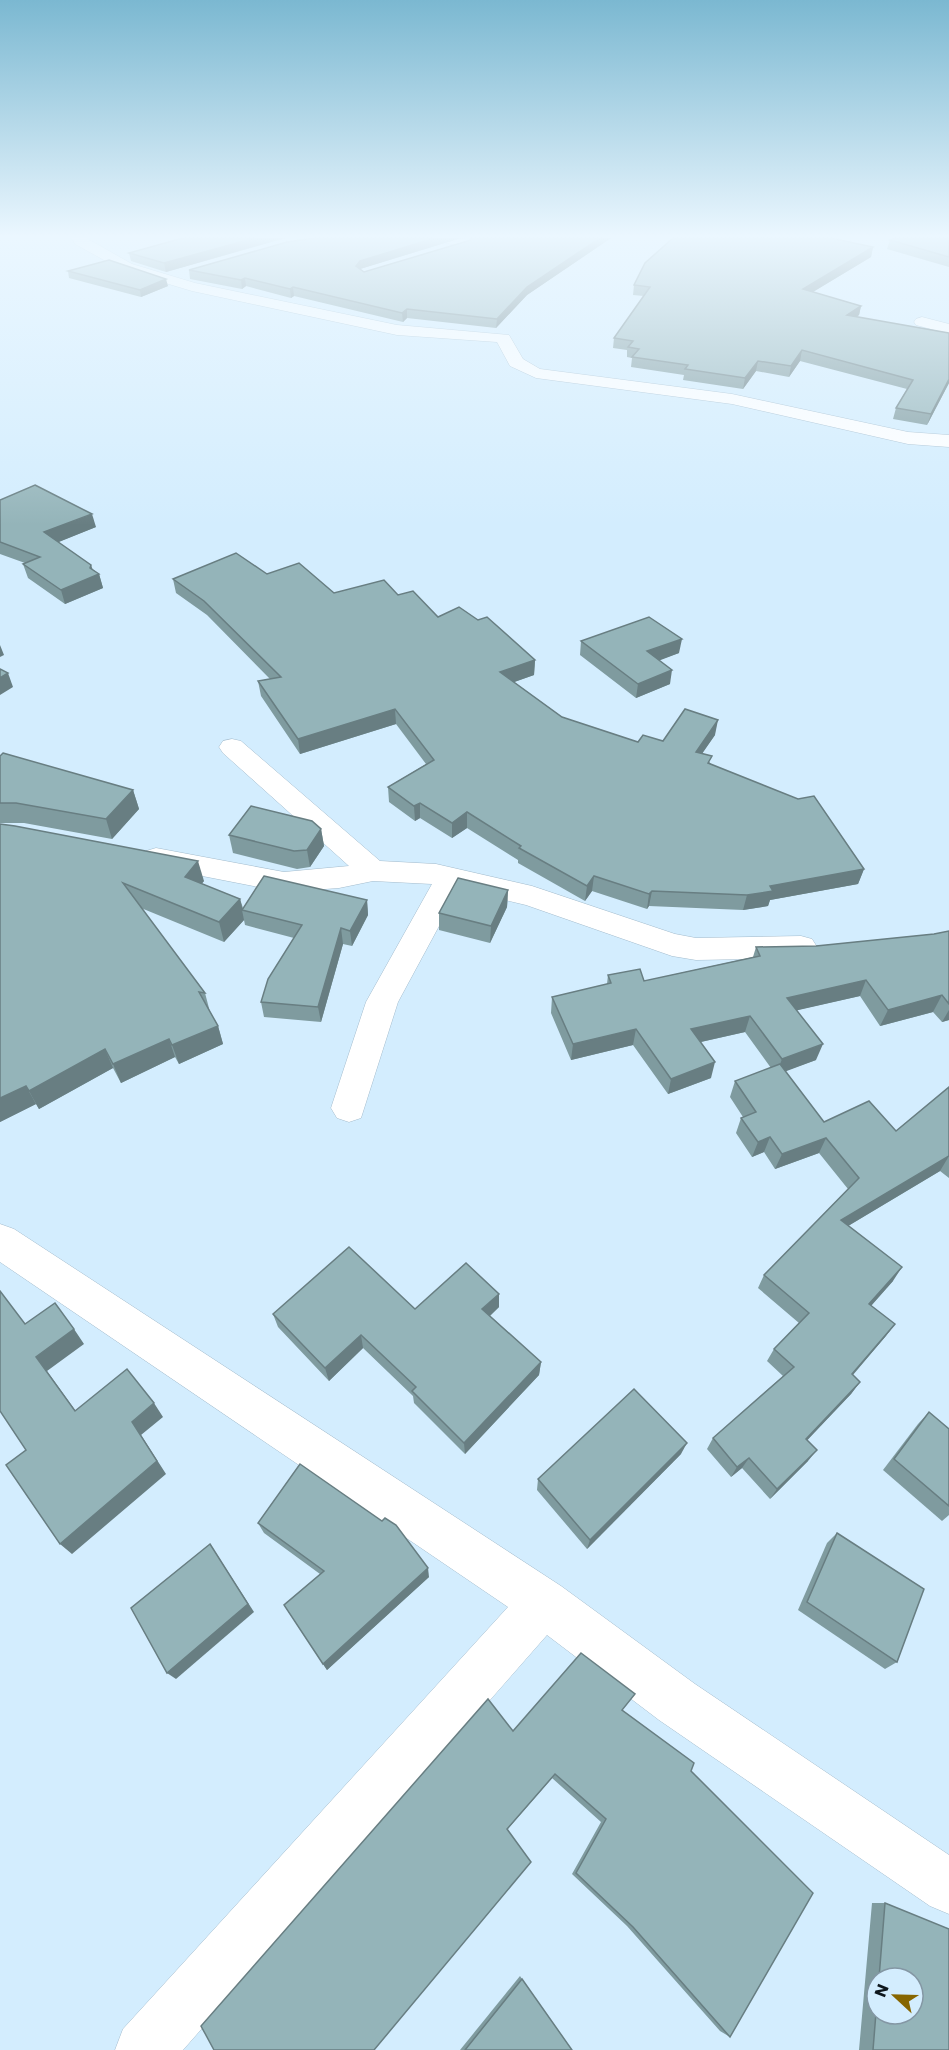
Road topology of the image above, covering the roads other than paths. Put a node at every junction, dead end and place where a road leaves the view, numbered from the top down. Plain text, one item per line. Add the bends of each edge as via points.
1 (446, 334) edge
2 (949, 441) edge
3 (232, 747) dead end
4 (129, 853) edge
5 (373, 871) junction
6 (451, 877) junction
7 (833, 945) edge
8 (349, 1108) dead end
9 (0, 1241) edge
10 (543, 1603) junction
11 (949, 1887) edge
12 (144, 2050) edge

1 - 2 street via 503,338 516,362 536,373 732,399 908,438
3 - 5 street
4 - 5 street via 284,882
5 - 6 street
6 - 7 street via 532,896 672,945 765,949
6 - 8 street via 382,1002
9 - 10 street
10 - 11 street via 677,1702
10 - 12 street

